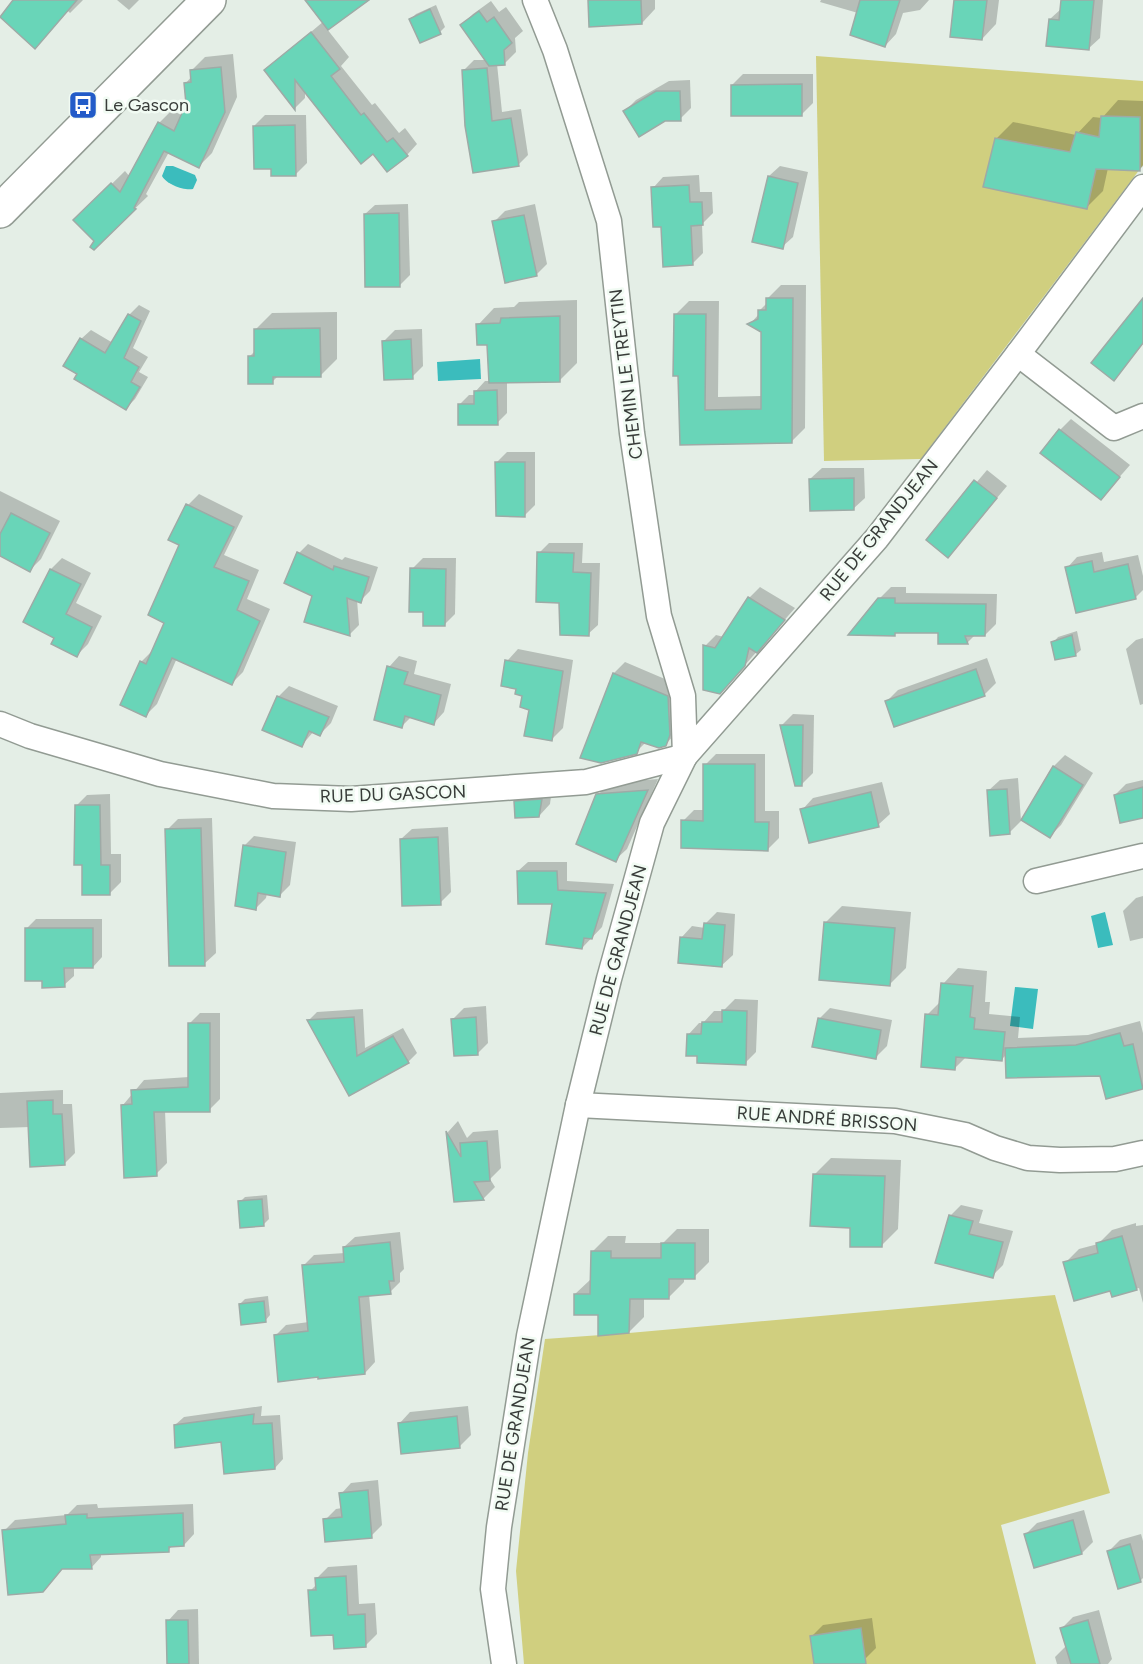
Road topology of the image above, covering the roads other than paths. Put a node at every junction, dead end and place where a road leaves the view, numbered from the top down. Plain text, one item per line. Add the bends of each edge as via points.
1 (209, 0) edge
2 (535, 0) edge
3 (1143, 187) edge
4 (0, 211) edge
5 (1018, 354) junction
6 (1143, 416) edge
7 (0, 724) edge
8 (685, 756) junction
9 (1143, 856) edge
10 (1036, 881) dead end
11 (578, 1105) junction
12 (1143, 1153) edge
13 (504, 1664) edge

1 - 4 street
2 - 8 street, CHEMIN LE TREYTIN via 555,50 609,221 632,433 659,616 683,696
3 - 5 street, RUE DE GRANDJEAN
5 - 6 street via 1114,429
5 - 8 street, RUE DE GRANDJEAN via 877,538
7 - 8 street, RUE DU GASCON via 160,774 285,796 351,800 586,782
8 - 11 street, RUE DE GRANDJEAN via 652,823
9 - 10 street
11 - 12 street, RUE ANDRÉ BRISSON via 895,1121 965,1135 1028,1158 1115,1160
11 - 13 street, RUE DE GRANDJEAN via 529,1336 499,1527 493,1589

